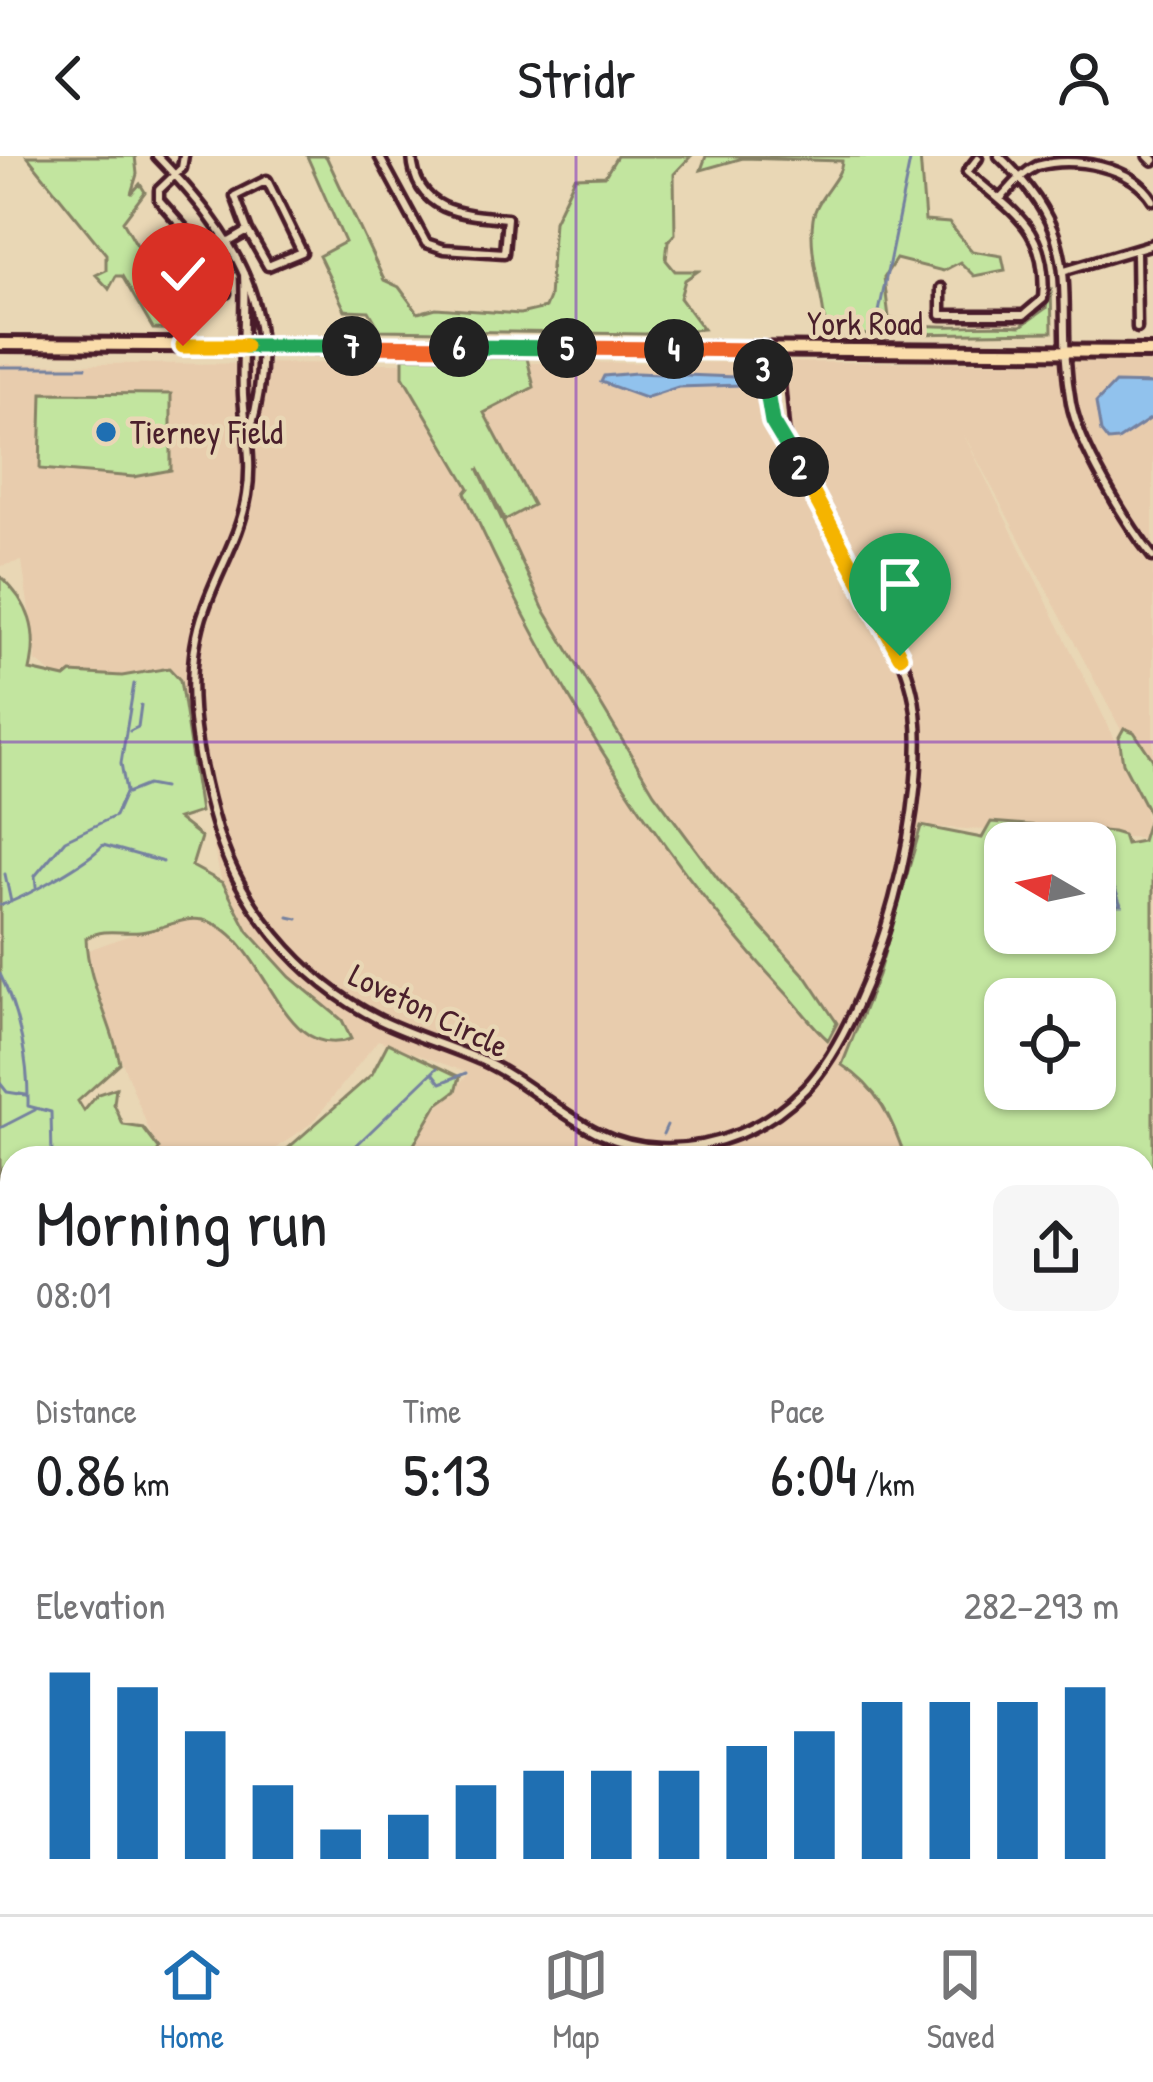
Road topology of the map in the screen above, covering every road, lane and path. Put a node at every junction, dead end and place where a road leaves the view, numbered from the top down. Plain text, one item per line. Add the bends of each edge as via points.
1 (157, 156) edge
2 (184, 156) edge
3 (379, 156) edge
4 (412, 156) edge
5 (999, 156) edge
6 (978, 158) edge
7 (176, 175) junction
8 (1021, 177) junction
9 (1000, 199) junction
10 (1153, 200) edge
11 (248, 231) junction
12 (230, 242) junction
13 (1153, 244) edge
14 (1136, 251) junction
15 (205, 256) junction
16 (1065, 270) junction
17 (244, 274) junction
18 (940, 288) dead end
19 (226, 293) dead end
20 (1137, 328) dead end
21 (0, 344) edge
22 (251, 346) junction
23 (762, 350) junction
24 (777, 350) junction
25 (1068, 351) junction
26 (1153, 352) edge
27 (250, 432) junction
28 (785, 440) junction
29 (1153, 557) edge
30 (648, 1146) edge
31 (687, 1146) edge

1 - 7 street
2 - 7 street
3 - 4 street via 426,243 504,253 507,218 436,205
5 - 8 street
6 - 9 street via 968,172
7 - 12 street
7 - 15 street via 158,200
8 - 9 street
8 - 10 street via 1048,163 1093,163 1121,172
8 - 16 street
9 - 18 street via 1030,230 1044,287 1039,308 941,315
11 - 11 street via 235,196 267,180 302,252 268,266
11 - 12 street
12 - 15 street
12 - 17 street
13 - 14 street
14 - 16 street
14 - 20 street
15 - 19 street
16 - 25 street
17 - 22 street
17 - 22 street via 254,288
21 - 22 main road, York Road
22 - 23 main road, York Road
22 - 27 street, Loveton Circle via 257,406
22 - 27 street, Loveton Circle via 243,398
23 - 24 main road, York Road
23 - 28 street, Loveton Circle via 768,409
24 - 25 main road, York Road
24 - 28 street, Loveton Circle
25 - 26 main road, York Road
25 - 29 street via 1076,421
27 - 30 street, Loveton Circle via 246,503 203,612 192,668 212,815 248,898 293,956 357,1006 491,1065 585,1129
28 - 31 street, Loveton Circle via 912,687 918,749 910,830 867,977 819,1072 755,1127

